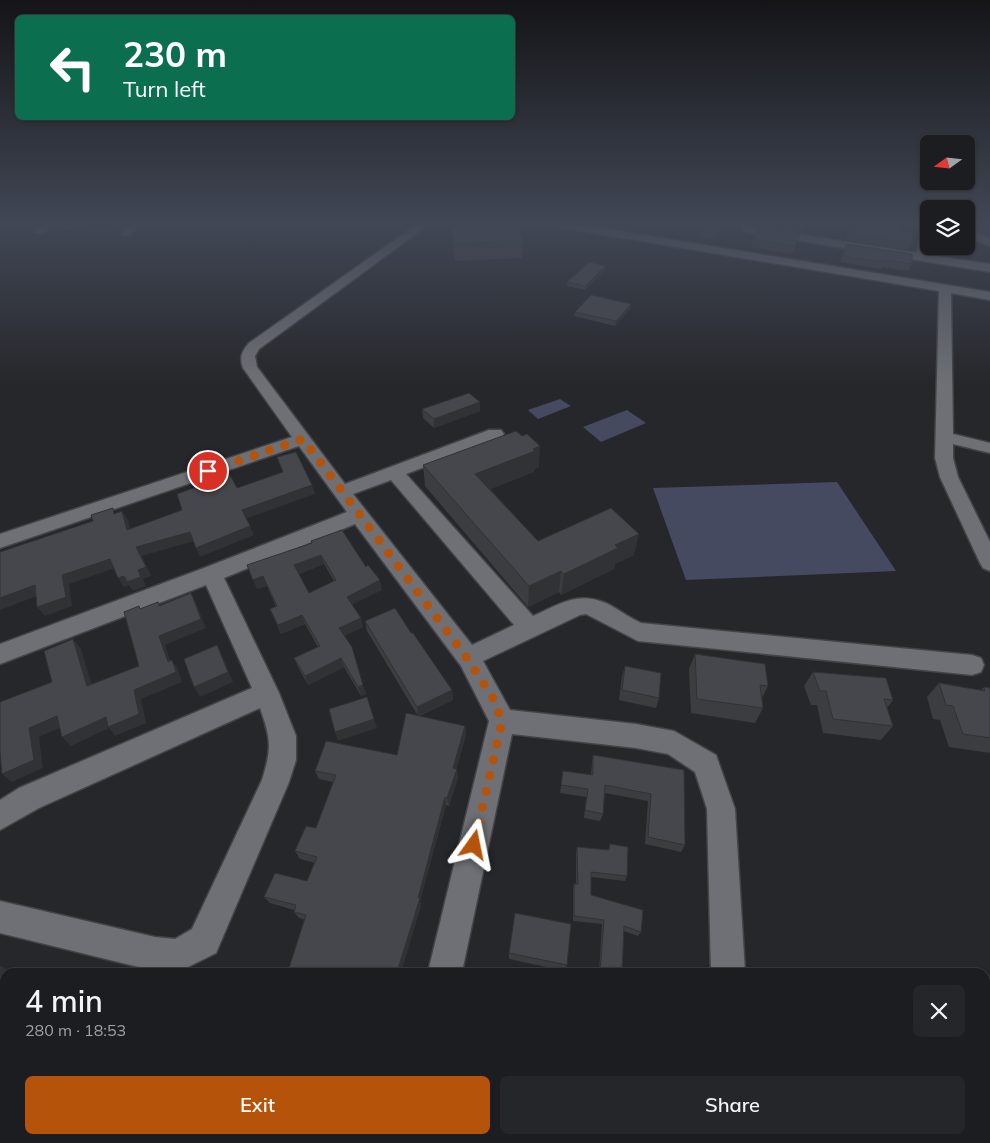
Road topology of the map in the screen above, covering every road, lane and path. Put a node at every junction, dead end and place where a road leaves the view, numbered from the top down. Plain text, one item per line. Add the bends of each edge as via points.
1 (349, 278) edge
2 (892, 278) edge
3 (945, 288) junction
4 (990, 296) edge
5 (494, 434) dead end
6 (945, 437) junction
7 (303, 439) junction
8 (990, 448) edge
9 (394, 472) junction
10 (342, 492) junction
11 (359, 515) junction
12 (0, 542) edge
13 (990, 563) edge
14 (212, 574) junction
15 (530, 628) junction
16 (0, 654) edge
17 (467, 658) junction
18 (972, 665) dead end
19 (267, 693) junction
20 (502, 721) junction
21 (0, 816) edge
22 (0, 917) edge
23 (446, 968) edge
24 (728, 968) edge

1 - 7 street via 247,354 250,368
2 - 3 street
3 - 4 street
3 - 6 street
5 - 9 street
6 - 8 street
6 - 13 street via 944,458 949,477
7 - 10 street
7 - 12 street
9 - 10 street
9 - 15 street
10 - 11 street
11 - 14 street
11 - 17 street
14 - 16 street
14 - 19 street
15 - 17 street
15 - 18 street via 584,605 602,610 623,626 638,632
17 - 20 street via 493,698
19 - 21 street via 29,798
19 - 22 street via 283,736 282,760 204,940 178,956 155,954
20 - 23 street
20 - 24 street via 674,743 706,764 721,809

